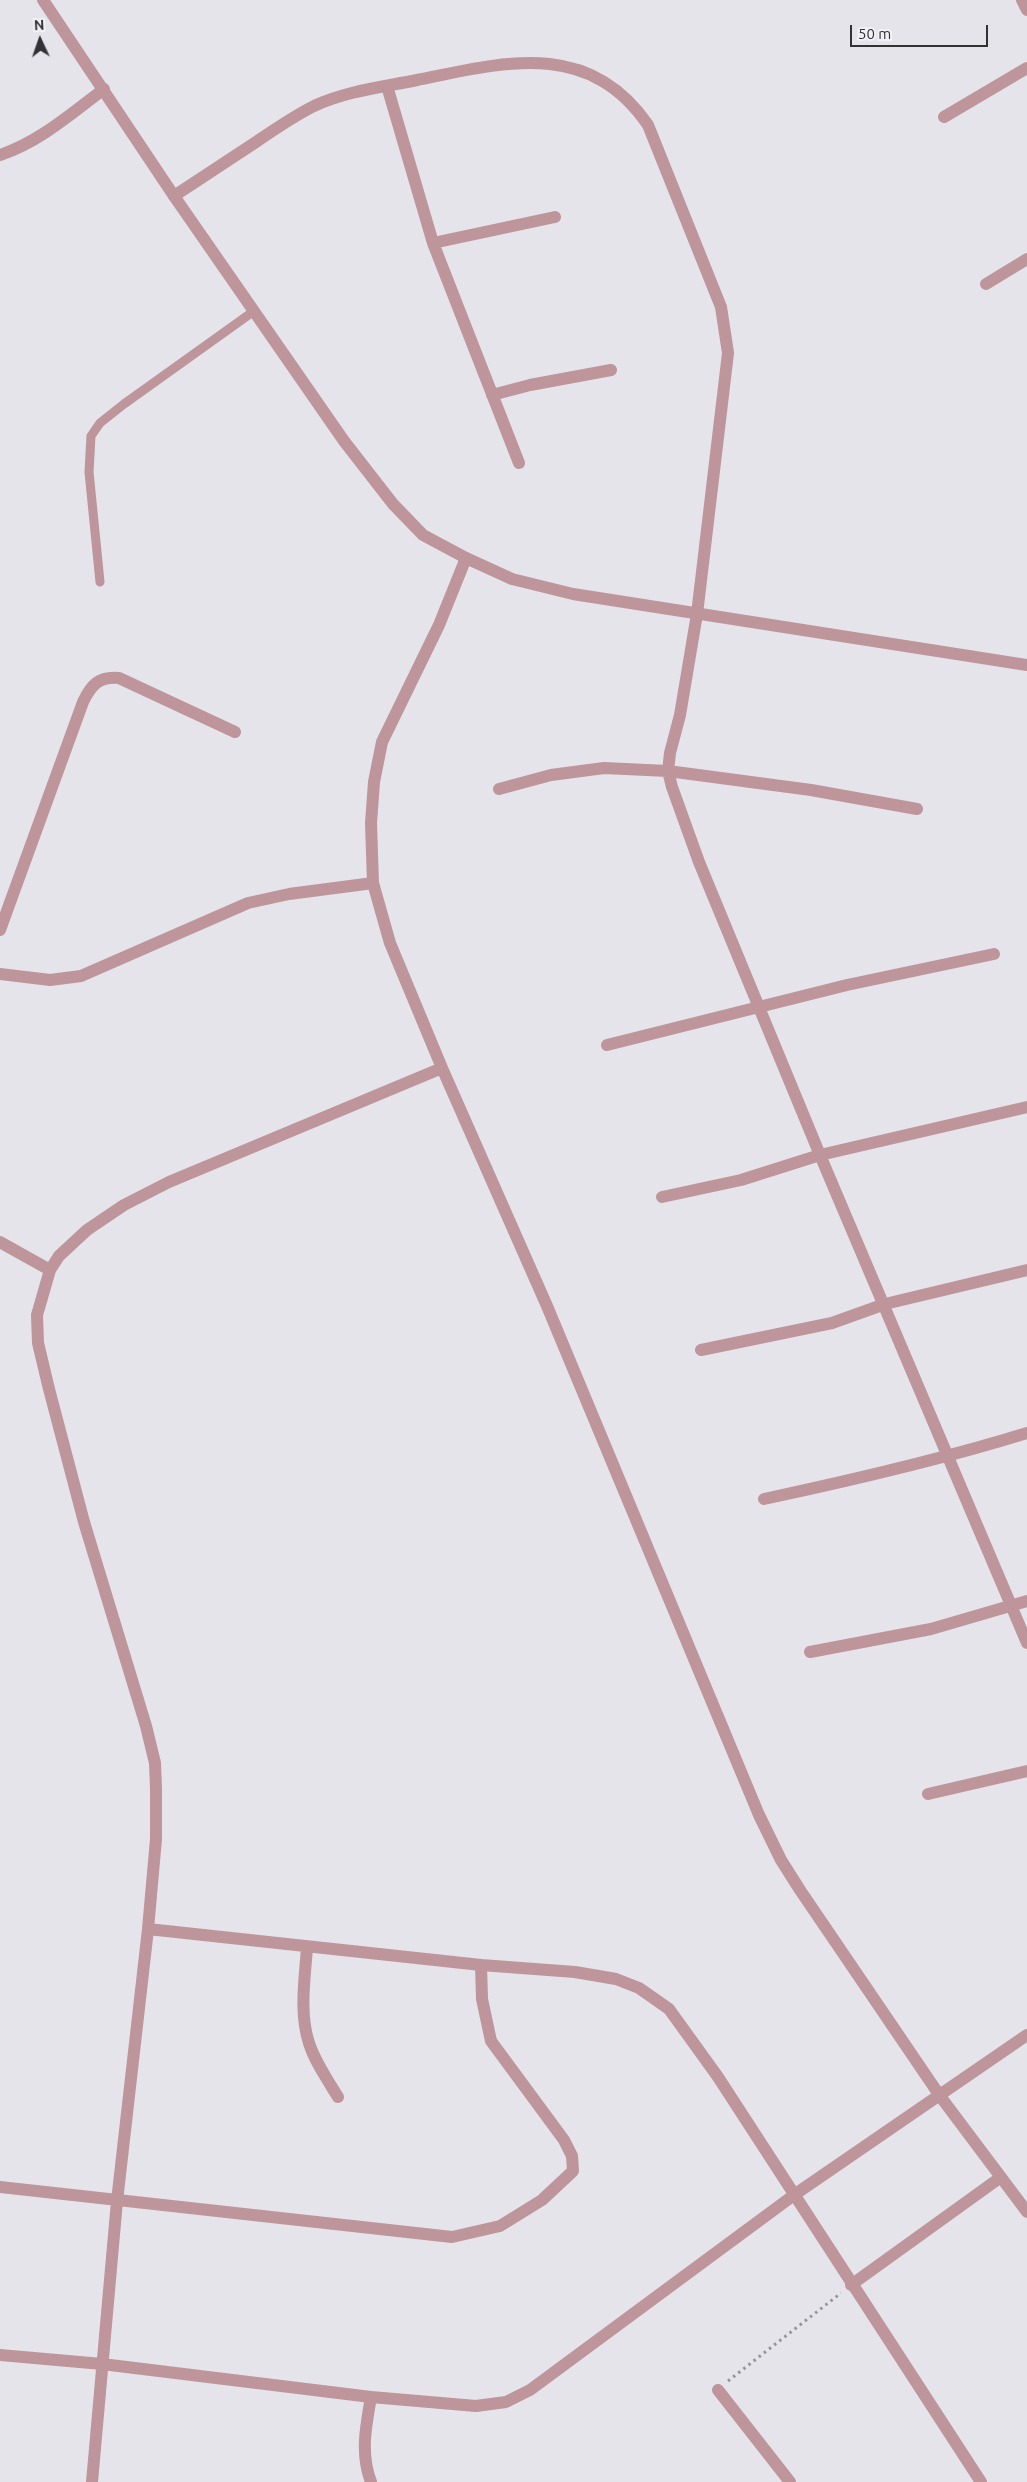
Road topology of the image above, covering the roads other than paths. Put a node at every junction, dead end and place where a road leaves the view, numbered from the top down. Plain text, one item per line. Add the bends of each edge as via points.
1 (43, 0) edge
2 (1022, 0) edge
3 (1027, 10) edge
4 (1027, 68) edge
5 (387, 86) junction
6 (104, 89) junction
7 (944, 117) dead end
8 (0, 155) edge
9 (174, 196) junction
10 (555, 217) dead end
11 (433, 243) junction
12 (1027, 260) edge
13 (986, 284) dead end
14 (254, 311) junction
15 (611, 370) dead end
16 (492, 395) junction
17 (519, 463) dead end
18 (466, 558) junction
19 (100, 582) dead end
20 (697, 614) junction
21 (1027, 665) edge
22 (235, 732) dead end
23 (668, 771) junction
24 (499, 789) dead end
25 (917, 809) dead end
26 (372, 883) junction
27 (0, 930) edge
28 (994, 954) dead end
29 (0, 974) edge
30 (760, 1008) junction
31 (607, 1044) dead end
32 (442, 1068) junction
33 (1027, 1106) edge
34 (820, 1155) junction
35 (662, 1197) dead end
36 (0, 1242) edge
37 (50, 1270) junction
38 (1027, 1270) edge
39 (885, 1304) junction
40 (701, 1350) dead end
41 (1027, 1433) edge
42 (950, 1457) junction
43 (764, 1499) dead end
44 (1027, 1601) edge
45 (1010, 1606) junction
46 (1027, 1643) edge
47 (810, 1652) dead end
48 (1027, 1771) edge
49 (928, 1794) dead end
50 (148, 1929) junction
51 (307, 1947) junction
52 (480, 1965) junction
53 (1027, 2035) edge
54 (940, 2096) junction
55 (338, 2097) dead end
56 (1001, 2177) junction
57 (0, 2187) edge
58 (794, 2195) junction
59 (117, 2201) junction
60 (1027, 2212) edge
61 (851, 2285) junction
62 (0, 2355) edge
63 (102, 2364) junction
64 (718, 2390) road end
65 (371, 2397) junction
66 (92, 2482) edge
67 (371, 2482) edge
68 (790, 2482) edge
69 (981, 2482) edge

1 - 6 street
2 - 3 street
4 - 7 street
5 - 9 street via 314,106
5 - 11 street
5 - 20 street via 515,62 559,66 610,84 634,105 648,125 721,308 728,353
6 - 8 street via 49,130
6 - 9 street
9 - 14 street
10 - 11 street
11 - 16 street
12 - 13 street
14 - 18 street via 344,441 393,504 423,534
14 - 19 lane via 124,404 100,423 92,436 89,472
15 - 16 street
16 - 17 street
18 - 20 street via 512,579 564,592
18 - 26 street via 439,625 382,742 374,782 371,823
20 - 21 street
20 - 23 street
22 - 27 street via 119,678 109,677 93,684 83,702
23 - 24 street via 604,768 551,775
23 - 25 street via 811,790
23 - 30 street via 699,862
26 - 29 street via 255,901 81,976 50,980
26 - 32 street via 390,943
28 - 30 street via 846,984
30 - 31 street
30 - 34 street
32 - 37 street via 169,1182 124,1205 86,1230 59,1256
32 - 54 street via 547,1306 768,1833 800,1890
33 - 34 street
34 - 35 street via 741,1180
34 - 39 street
36 - 37 street
37 - 50 street via 37,1315 38,1343 84,1522 155,1763 156,1839
38 - 39 street
39 - 40 street via 832,1323
39 - 42 street
41 - 42 street
42 - 43 street
42 - 45 street
44 - 45 street
45 - 46 street
45 - 47 street via 930,1629
48 - 49 street
50 - 51 street
50 - 59 street
51 - 52 street
51 - 55 street via 304,2007 307,2034 320,2068
52 - 58 street via 608,1977 652,1996 669,2009 693,2041
52 - 59 street via 482,1999 491,2041 564,2140 572,2156 570,2176 542,2200 500,2226 452,2237
53 - 54 street
54 - 56 street
54 - 58 street
56 - 60 street
56 - 61 street
57 - 59 street
58 - 61 street
58 - 65 street via 516,2399 476,2406
59 - 63 street
61 - 69 street
62 - 63 street
63 - 65 street
63 - 66 street
64 - 68 street
65 - 67 street via 364,2437 366,2470

